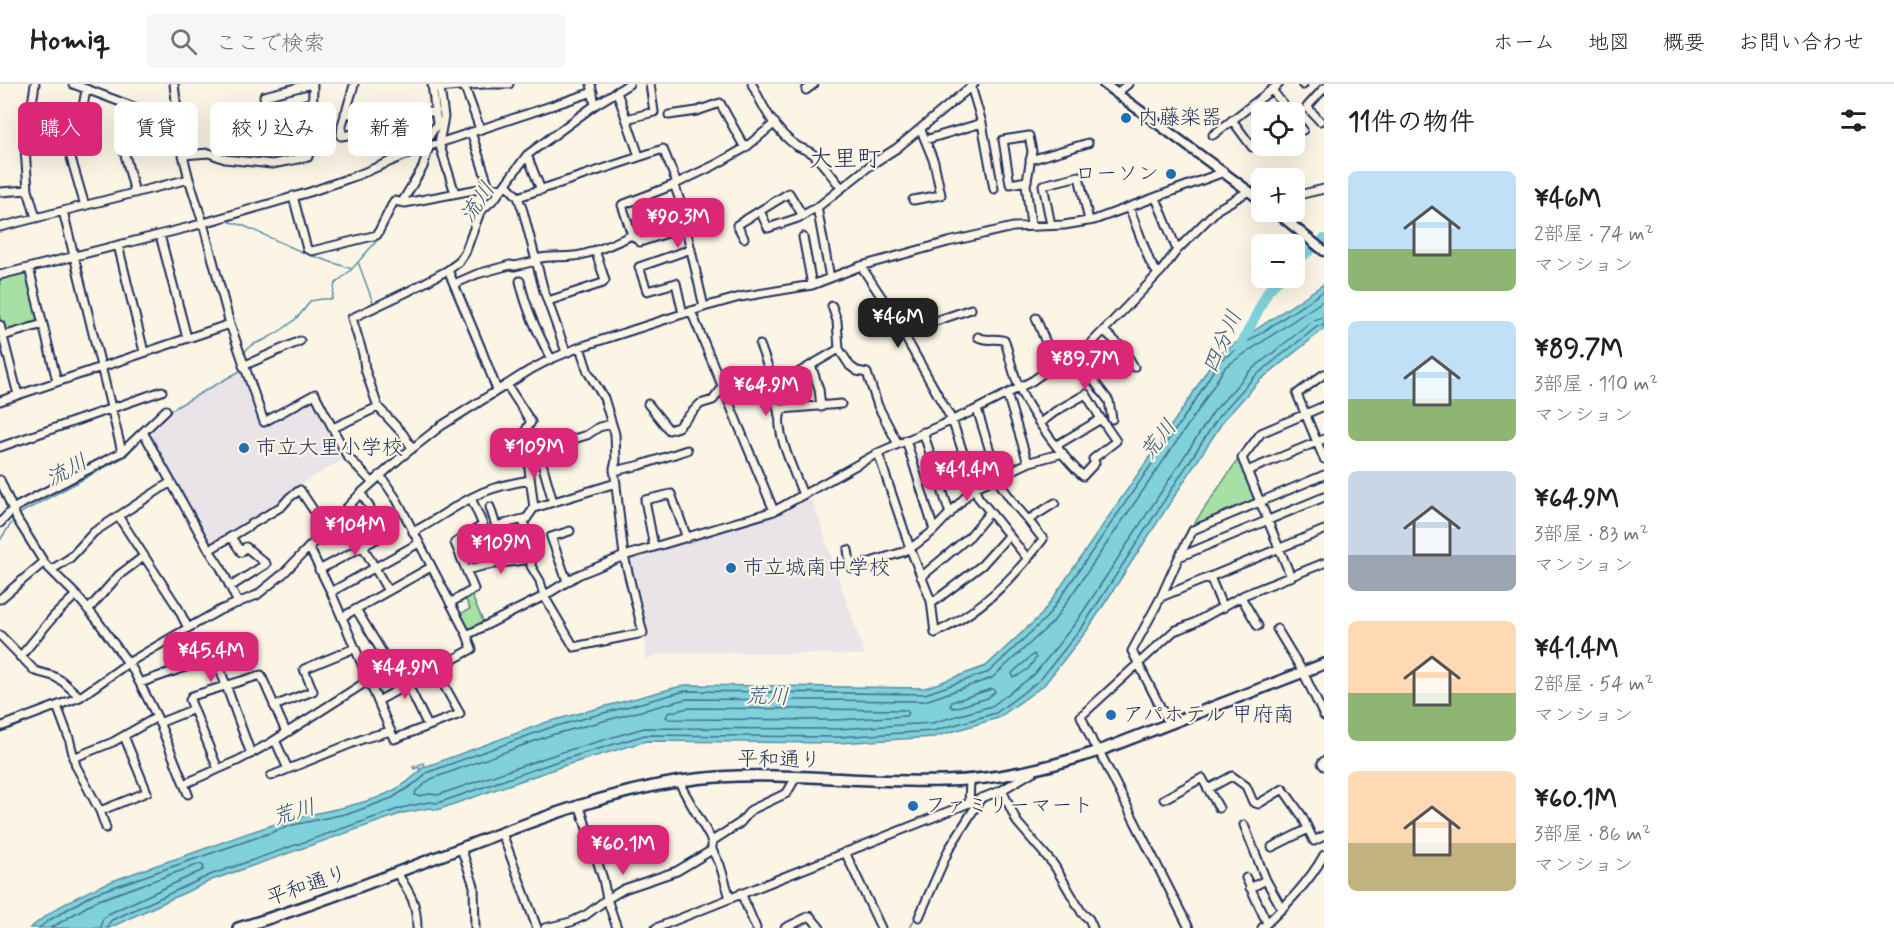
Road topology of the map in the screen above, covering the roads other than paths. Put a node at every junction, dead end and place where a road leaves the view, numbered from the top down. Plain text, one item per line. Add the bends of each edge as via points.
1 (36, 84) edge
2 (73, 84) edge
3 (174, 84) edge
4 (312, 84) edge
5 (483, 84) edge
6 (509, 84) edge
7 (591, 84) edge
8 (629, 84) edge
9 (650, 84) edge
10 (752, 84) edge
11 (814, 84) edge
12 (1104, 84) edge
13 (1128, 84) edge
14 (1279, 84) edge
15 (354, 85) edge
16 (973, 85) edge
17 (464, 86) junction
18 (435, 87) edge
19 (1324, 88) edge
20 (86, 90) junction
21 (806, 90) dead end
22 (1272, 90) junction
23 (592, 92) junction
24 (617, 92) junction
25 (1117, 93) junction
26 (117, 102) edge
27 (176, 102) edge
28 (265, 102) edge
29 (313, 102) edge
30 (1281, 102) edge
31 (595, 105) junction
32 (436, 111) junction
33 (432, 112) edge
34 (345, 113) junction
35 (348, 114) edge
36 (669, 115) dead end
37 (626, 119) junction
38 (1233, 120) junction
39 (1320, 121) dead end
40 (775, 123) junction
41 (982, 123) junction
42 (480, 129) junction
43 (921, 130) junction
44 (471, 132) junction
45 (432, 134) edge
46 (348, 135) edge
47 (1213, 135) dead end
48 (925, 140) junction
49 (439, 143) junction
50 (1088, 143) dead end
51 (432, 145) edge
52 (1251, 146) edge
53 (745, 148) junction
54 (527, 155) junction
55 (125, 156) edge
56 (183, 156) edge
57 (217, 156) edge
58 (308, 156) edge
59 (403, 156) edge
60 (424, 156) edge
61 (639, 156) junction
62 (1030, 160) junction
63 (1224, 172) junction
64 (189, 179) junction
65 (1027, 181) junction
66 (675, 183) junction
67 (504, 186) junction
68 (489, 187) junction
69 (841, 187) junction
70 (994, 189) dead end
71 (1324, 189) edge
72 (28, 190) junction
73 (541, 190) junction
74 (1249, 191) joint
75 (0, 192) edge
76 (135, 193) junction
77 (455, 193) junction
78 (1305, 193) edge
79 (293, 196) junction
80 (518, 197) junction
81 (1156, 198) junction
82 (913, 200) dead end
83 (400, 202) junction
84 (86, 206) junction
85 (817, 207) junction
86 (1129, 207) junction
87 (760, 211) junction
88 (63, 212) junction
89 (802, 216) junction
90 (36, 218) junction
91 (1089, 221) junction
92 (1289, 222) edge
93 (203, 223) junction
94 (1031, 225) junction
95 (1051, 225) junction
96 (689, 226) junction
97 (0, 227) edge
98 (160, 235) junction
99 (632, 235) junction
100 (803, 237) dead end
101 (744, 238) dead end
102 (118, 245) junction
103 (691, 249) junction
104 (595, 250) junction
105 (1177, 250) junction
106 (1324, 250) edge
107 (74, 256) junction
108 (536, 260) junction
109 (861, 266) junction
110 (28, 268) junction
111 (448, 270) junction
112 (1158, 274) junction
113 (0, 275) edge
114 (830, 278) junction
115 (520, 281) dead end
116 (454, 285) junction
117 (812, 285) junction
118 (548, 301) junction
119 (832, 306) dead end
120 (704, 307) junction
121 (971, 309) dead end
122 (691, 311) junction
123 (682, 314) junction
124 (1036, 318) dead end
125 (43, 324) junction
126 (230, 324) junction
127 (0, 325) edge
128 (899, 325) junction
129 (1104, 331) junction
130 (3, 336) junction
131 (187, 338) junction
132 (978, 338) dead end
133 (300, 341) dead end
134 (760, 345) dead end
135 (580, 347) junction
136 (839, 349) junction
137 (144, 352) junction
138 (566, 352) junction
139 (1075, 356) junction
140 (551, 358) junction
141 (242, 361) junction
142 (811, 365) junction
143 (1055, 365) junction
144 (101, 367) junction
145 (1134, 367) dead end
146 (796, 374) dead end
147 (1324, 374) edge
148 (57, 381) junction
149 (507, 385) junction
150 (722, 388) junction
151 (1020, 388) junction
152 (497, 390) junction
153 (162, 391) dead end
154 (18, 394) junction
155 (1007, 394) junction
156 (0, 401) edge
157 (648, 404) dead end
158 (841, 404) dead end
159 (1324, 406) edge
160 (378, 407) junction
161 (821, 407) junction
162 (111, 409) junction
163 (977, 409) junction
164 (166, 410) dead end
165 (1305, 414) junction
166 (779, 416) junction
167 (1101, 419) junction
168 (1112, 419) dead end
169 (952, 420) junction
170 (1040, 423) junction
171 (612, 424) junction
172 (333, 428) junction
173 (923, 432) junction
174 (143, 434) junction
175 (906, 440) junction
176 (1321, 441) edge
177 (898, 444) junction
178 (1057, 445) junction
179 (0, 447) edge
180 (412, 448) junction
181 (538, 449) junction
182 (687, 450) dead end
183 (122, 452) junction
184 (527, 453) junction
185 (878, 453) junction
186 (1063, 453) junction
187 (1324, 459) edge
188 (1028, 463) junction
189 (614, 471) junction
190 (1247, 471) junction
191 (380, 475) junction
192 (1324, 475) edge
193 (997, 477) junction
194 (0, 480) edge
195 (530, 480) junction
196 (171, 482) junction
197 (372, 482) junction
198 (616, 483) junction
199 (974, 488) junction
200 (361, 493) junction
201 (803, 495) junction
202 (1324, 496) edge
203 (471, 498) junction
204 (553, 502) junction
205 (1260, 502) junction
206 (1055, 503) dead end
207 (490, 507) dead end
208 (534, 508) junction
209 (343, 511) junction
210 (774, 511) junction
211 (990, 512) junction
212 (15, 513) junction
213 (950, 514) junction
214 (118, 516) junction
215 (527, 518) junction
216 (1028, 520) junction
217 (1268, 520) junction
218 (0, 523) edge
219 (326, 529) junction
220 (934, 530) junction
221 (1324, 530) edge
222 (570, 531) dead end
223 (413, 532) junction
224 (1009, 535) junction
225 (231, 537) junction
226 (687, 538) junction
227 (419, 543) junction
228 (362, 546) junction
229 (309, 547) junction
230 (654, 547) junction
231 (910, 548) junction
232 (1279, 548) junction
233 (209, 550) junction
234 (848, 550) dead end
235 (624, 556) junction
236 (143, 557) junction
237 (1179, 557) junction
238 (531, 559) junction
239 (1028, 559) junction
240 (44, 562) junction
241 (1324, 563) edge
242 (431, 567) junction
243 (375, 568) junction
244 (51, 570) junction
245 (319, 570) junction
246 (466, 570) junction
247 (921, 577) junction
248 (1210, 577) junction
249 (1291, 577) junction
250 (567, 581) junction
251 (230, 587) junction
252 (388, 591) junction
253 (331, 592) junction
254 (76, 595) junction
255 (544, 596) junction
256 (1161, 597) junction
257 (1241, 597) junction
258 (0, 599) edge
259 (238, 603) junction
260 (450, 603) junction
261 (932, 603) junction
262 (1223, 608) junction
263 (356, 609) junction
264 (88, 610) junction
265 (342, 617) junction
266 (1258, 626) dead end
267 (188, 628) junction
268 (1277, 629) dead end
269 (0, 635) edge
270 (466, 635) junction
271 (355, 648) junction
272 (20, 657) junction
273 (128, 663) junction
274 (1138, 664) junction
275 (1324, 664) edge
276 (435, 669) junction
277 (1303, 672) junction
278 (369, 680) junction
279 (140, 683) junction
280 (225, 686) junction
281 (405, 686) junction
282 (80, 697) junction
283 (378, 701) junction
284 (57, 706) junction
285 (274, 706) junction
286 (194, 709) junction
287 (1324, 717) edge
288 (158, 720) junction
289 (1169, 724) junction
290 (428, 726) junction
291 (0, 727) edge
292 (391, 731) junction
293 (286, 732) junction
294 (124, 736) junction
295 (275, 740) junction
296 (1099, 751) junction
297 (251, 754) junction
298 (73, 758) junction
299 (1324, 761) edge
300 (1324, 766) edge
301 (218, 769) junction
302 (288, 769) junction
303 (1036, 770) junction
304 (271, 776) dead end
305 (796, 777) junction
306 (970, 780) junction
307 (681, 781) junction
308 (184, 784) junction
309 (1208, 789) junction
310 (1002, 790) junction
311 (188, 794) dead end
312 (981, 798) junction
313 (1164, 799) dead end
314 (579, 804) junction
315 (969, 804) junction
316 (1219, 808) dead end
317 (100, 811) junction
318 (1244, 825) dead end
319 (106, 828) dead end
320 (1308, 829) junction
321 (502, 833) junction
322 (1324, 836) edge
323 (712, 841) junction
324 (1272, 847) dead end
325 (461, 848) junction
326 (712, 850) junction
327 (845, 852) junction
328 (1324, 855) edge
329 (397, 873) junction
330 (1246, 879) dead end
331 (1266, 880) junction
332 (1250, 888) junction
333 (741, 893) junction
334 (730, 898) junction
335 (607, 899) junction
336 (1282, 909) junction
337 (919, 917) dead end
338 (1264, 925) edge
339 (238, 928) edge
340 (417, 928) edge
341 (475, 928) edge
342 (537, 928) edge
343 (545, 928) edge
344 (617, 928) edge
345 (656, 928) edge
346 (756, 928) edge
347 (785, 928) edge
348 (820, 928) edge
349 (881, 928) edge
350 (1093, 928) edge
351 (1190, 928) edge

1 - 72 street via 25,149
2 - 20 street
3 - 27 street
4 - 28 street via 264,96
4 - 29 street
5 - 6 street
5 - 17 street
7 - 23 street
8 - 24 street
9 - 37 street via 654,112
10 - 40 street
11 - 21 street
12 - 25 main road
13 - 25 street
14 - 22 street
15 - 34 street
16 - 41 street
16 - 43 street
17 - 18 street
17 - 42 street
18 - 32 street
18 - 49 street via 444,117
19 - 39 street via 1308,107
20 - 26 street
20 - 84 street via 71,158
22 - 30 street
22 - 38 street
23 - 31 street
23 - 42 street
24 - 31 street
24 - 37 street
25 - 63 main road
31 - 54 street
32 - 33 street
32 - 45 street via 437,124
34 - 35 street
34 - 46 street via 341,136
36 - 53 street via 720,103
37 - 61 street
38 - 47 street
38 - 52 street
40 - 53 street
40 - 69 street via 796,146 814,155
41 - 48 street
41 - 70 street
42 - 44 street
43 - 48 street
43 - 69 street
44 - 49 street
44 - 68 street
48 - 82 street via 941,195
49 - 51 street
49 - 77 street
50 - 62 street
53 - 66 street
54 - 67 street
54 - 73 street
55 - 76 street
56 - 64 street
57 - 58 street via 272,164
59 - 79 street
60 - 83 street via 423,167
61 - 66 street via 663,149
61 - 73 street
62 - 65 street
62 - 65 street via 1029,136 1003,140 1010,184
63 - 74 main road
63 - 81 street
64 - 76 street
64 - 93 street
65 - 94 street
66 - 96 street
66 - 99 street via 622,205
67 - 68 street
67 - 80 street
67 - 111 street via 480,212 465,253
68 - 77 street
69 - 85 street
71 - 78 street
72 - 75 street
72 - 90 street
73 - 80 street
74 - 105 street via 1218,209
76 - 84 street
77 - 83 street
79 - 83 street via 307,249 312,251 377,235
79 - 93 street
80 - 108 street
81 - 86 street
81 - 105 street
84 - 88 street
85 - 89 street
85 - 114 street
86 - 91 street
86 - 112 street
87 - 89 street via 768,228
87 - 89 street via 789,193
87 - 101 street via 737,225
88 - 90 street
88 - 107 street
90 - 97 street
91 - 95 street
91 - 95 street via 1079,176 1043,185
92 - 106 main road
93 - 98 street
93 - 126 street
94 - 95 street
94 - 109 street
96 - 99 street via 640,242
96 - 103 street
98 - 102 street
98 - 131 street
99 - 104 street
100 - 117 street
102 - 107 street
102 - 137 street
103 - 120 street
103 - 123 street via 639,267 647,291 676,283
104 - 108 street
104 - 118 street via 603,283
105 - 112 street
107 - 110 street
107 - 144 street
108 - 116 street via 477,273
108 - 118 street
109 - 114 street
109 - 128 street
110 - 113 street
110 - 125 street
111 - 116 street
111 - 160 street via 352,318
112 - 129 street
114 - 117 street
115 - 140 street via 532,321
116 - 152 street
117 - 120 street
118 - 138 street
119 - 136 street
120 - 122 street
121 - 128 street via 933,321
122 - 123 street
122 - 150 street
123 - 135 street
124 - 143 street
125 - 130 street
125 - 148 street
126 - 131 street
126 - 141 street
127 - 130 street
128 - 169 street
129 - 139 street
129 - 145 street via 1123,348
130 - 154 street
131 - 137 street
132 - 151 street via 1005,341
133 - 141 street
134 - 166 street via 772,378
135 - 138 street
135 - 171 street
136 - 142 street
136 - 177 street via 850,366 867,373 878,406
137 - 144 street
138 - 140 street
139 - 143 street
139 - 168 street via 1109,401
140 - 149 street
141 - 172 street via 264,422 315,394
142 - 146 street
142 - 161 street
143 - 151 street
144 - 148 street
144 - 162 street
147 - 165 street via 1297,394
148 - 154 street
149 - 152 street
149 - 184 street via 531,422 524,433
150 - 157 street via 678,427 669,430
150 - 210 street
151 - 155 street
151 - 170 street
152 - 180 street
153 - 162 street
154 - 156 street
155 - 163 street
155 - 188 street
158 - 161 street
159 - 165 street
160 - 172 street
160 - 180 street
161 - 166 street via 782,409
162 - 179 street
162 - 183 street
163 - 169 street
163 - 193 street
164 - 174 street
165 - 176 street
165 - 190 street via 1256,437 1242,458
166 - 201 street via 784,445
167 - 170 street via 1086,394
167 - 178 street
167 - 186 street via 1116,441 1093,459 1095,463 1083,476
169 - 173 street
169 - 199 street
170 - 178 street
171 - 181 street
171 - 189 street
172 - 197 street via 347,456
173 - 175 street
173 - 213 street
174 - 183 street
174 - 196 street
175 - 177 street
175 - 220 street
176 - 187 street
176 - 190 street
177 - 185 street
178 - 186 street
180 - 191 street
181 - 184 street
181 - 204 street
182 - 189 street
183 - 212 street
184 - 195 street
185 - 201 street
185 - 231 street
186 - 188 street
188 - 193 street
189 - 198 street
190 - 205 street
191 - 197 street
191 - 223 street
192 - 205 street
193 - 199 street
193 - 216 street
194 - 212 street
195 - 203 street
195 - 208 street
196 - 214 street
196 - 233 street
197 - 200 street
198 - 204 street
198 - 235 street
199 - 211 street
199 - 213 street
200 - 209 street
200 - 228 street via 386,534
201 - 210 street
202 - 217 street
203 - 223 street
203 - 246 street via 483,525 455,543
204 - 208 street
205 - 217 street
205 - 237 street via 1194,530
206 - 216 street
207 - 215 street via 496,526
208 - 215 street
209 - 219 street
209 - 228 street
210 - 226 street
211 - 224 street
211 - 247 street via 970,536
212 - 218 street
212 - 240 street
213 - 220 street
214 - 236 street
214 - 244 street
215 - 238 street via 524,522
216 - 239 street via 1043,539
217 - 232 street
217 - 237 street
219 - 225 street via 300,490 282,506
219 - 229 street
220 - 231 street
221 - 232 street
222 - 250 street via 551,537
223 - 227 street
224 - 239 street
224 - 261 street via 982,565
225 - 233 street
225 - 251 street via 241,552 246,547 266,564
226 - 230 street
226 - 230 street via 671,494 645,500
227 - 242 street
227 - 243 street
228 - 243 street
228 - 245 street
229 - 245 street
229 - 259 street via 273,583
230 - 235 street
231 - 234 street via 851,568
231 - 247 street
232 - 248 street
232 - 249 street
233 - 251 street
235 - 250 street
235 - 255 street via 643,633 574,648
236 - 264 street via 119,575
236 - 267 street
237 - 256 street
238 - 246 street
238 - 255 street
239 - 261 street via 1017,573 955,624 935,633
240 - 244 street
240 - 258 street
241 - 249 street
242 - 252 street
242 - 260 street
243 - 252 street
243 - 253 street
244 - 254 street
245 - 253 street
246 - 260 street via 474,589
247 - 261 street
248 - 256 street
248 - 262 street
249 - 257 street
250 - 255 street
251 - 259 street
252 - 263 street
253 - 265 street
254 - 264 street
254 - 272 street
255 - 270 street
256 - 274 street via 1132,651
257 - 262 street
257 - 266 street
259 - 267 street
260 - 270 street
262 - 274 street via 1174,631
263 - 265 street
263 - 281 street
264 - 273 street
265 - 271 street
267 - 273 street
268 - 277 street
269 - 272 street
270 - 276 street via 472,649
271 - 278 street
271 - 285 street via 304,669 313,690
272 - 282 street via 35,671 62,681
273 - 279 street
273 - 282 street
274 - 289 street
274 - 296 street via 1081,716
275 - 277 highway, 平和通り
276 - 281 street
276 - 290 street via 460,714
277 - 287 street
277 - 289 highway, 平和通り
278 - 283 street
278 - 293 street
279 - 280 street via 204,658 216,658
279 - 288 street
280 - 285 street via 261,675
280 - 286 street via 192,696
280 - 297 street
281 - 283 street
281 - 290 street
282 - 284 street
283 - 292 street
284 - 291 street
284 - 298 street
285 - 293 street
286 - 288 street
286 - 301 street
288 - 294 street
288 - 308 street
289 - 296 highway, 平和通り
290 - 292 street via 394,739
292 - 302 street
293 - 295 street
294 - 298 street
294 - 317 street via 147,792
295 - 297 street
295 - 302 street
296 - 303 highway, 平和通り
296 - 351 street
297 - 301 street
298 - 317 street
299 - 300 street
301 - 308 street
302 - 304 street
303 - 306 highway, 平和通り
303 - 310 street
305 - 306 highway, 平和通り
305 - 307 highway, 平和通り
305 - 323 street via 787,793 751,810 740,823
306 - 315 street
307 - 314 highway, 平和通り
307 - 323 street
308 - 311 street
309 - 313 street via 1202,778
309 - 316 street
309 - 320 street via 1233,776 1246,786 1258,804 1283,789
310 - 312 street
310 - 350 street via 1017,822 1054,865
312 - 315 street
312 - 337 street via 949,849
314 - 321 highway, 平和通り
314 - 335 street
315 - 327 street
317 - 319 street
318 - 331 street
320 - 322 street via 1314,841
320 - 324 street
321 - 325 highway, 平和通り
321 - 342 street
323 - 326 street
325 - 329 highway, 平和通り
325 - 341 street via 474,886
326 - 334 street
326 - 335 street via 677,871
327 - 333 street
327 - 349 street
328 - 336 street via 1313,875
329 - 339 highway, 平和通り
329 - 340 street via 408,888
330 - 332 street
331 - 332 street
331 - 336 street
332 - 338 street
333 - 334 street
333 - 346 street
334 - 345 street
335 - 343 street via 578,919
335 - 344 street
336 - 338 street
347 - 348 street via 810,916

